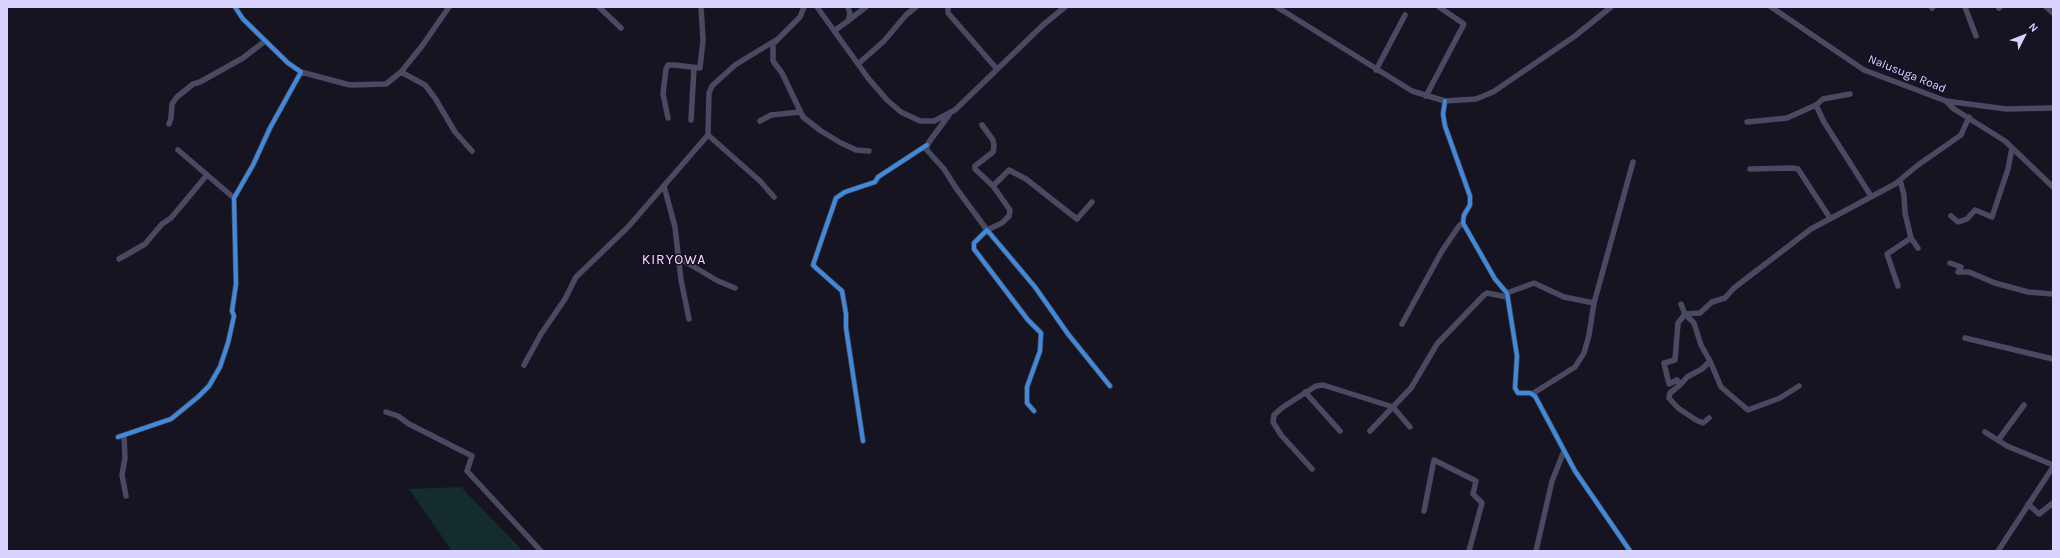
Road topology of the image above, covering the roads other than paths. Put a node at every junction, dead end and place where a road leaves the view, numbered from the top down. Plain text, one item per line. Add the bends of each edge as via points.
1 (235, 7) edge
2 (599, 7) edge
3 (701, 7) edge
4 (804, 7) edge
5 (817, 7) edge
6 (848, 7) edge
7 (866, 7) edge
8 (916, 7) edge
9 (948, 7) edge
10 (1065, 7) edge
11 (1277, 7) edge
12 (1439, 7) edge
13 (1611, 7) edge
14 (1771, 7) edge
15 (1965, 7) edge
16 (2046, 7) edge
17 (447, 8) edge
18 (2053, 13) edge
19 (1405, 15) dead end
20 (848, 21) junction
21 (621, 28) dead end
22 (834, 31) junction
23 (1976, 36) dead end
24 (776, 40) junction
25 (265, 41) junction
26 (858, 64) junction
27 (694, 68) junction
28 (997, 69) junction
29 (1376, 70) junction
30 (301, 72) junction
31 (400, 72) junction
32 (1850, 94) dead end
33 (1426, 96) junction
34 (1946, 101) junction
35 (1445, 102) junction
36 (1816, 105) junction
37 (2053, 108) edge
38 (800, 112) junction
39 (950, 113) junction
40 (1969, 117) junction
41 (668, 118) dead end
42 (691, 120) dead end
43 (760, 121) dead end
44 (1747, 122) dead end
45 (169, 124) dead end
46 (982, 125) dead end
47 (708, 136) junction
48 (927, 145) junction
49 (2012, 148) junction
50 (178, 150) dead end
51 (472, 151) dead end
52 (870, 151) dead end
53 (1633, 162) dead end
54 (1750, 169) dead end
55 (207, 175) junction
56 (1900, 180) junction
57 (664, 186) junction
58 (993, 186) junction
59 (2053, 187) edge
60 (1871, 196) junction
61 (774, 197) dead end
62 (234, 198) junction
63 (1092, 202) dead end
64 (1951, 216) dead end
65 (1830, 218) junction
66 (1463, 223) junction
67 (987, 230) junction
68 (1911, 238) junction
69 (1918, 248) dead end
70 (679, 258) junction
71 (119, 259) dead end
72 (1950, 263) dead end
73 (1898, 286) dead end
74 (735, 288) dead end
75 (2053, 294) edge
76 (1507, 295) junction
77 (1594, 303) junction
78 (1681, 304) dead end
79 (1685, 314) junction
80 (689, 319) dead end
81 (1402, 324) dead end
82 (1965, 338) dead end
83 (2053, 360) edge
84 (1710, 361) junction
85 (524, 365) dead end
86 (1680, 385) junction
87 (1110, 386) dead end
88 (1799, 386) dead end
89 (1305, 392) junction
90 (1532, 394) junction
91 (2024, 405) dead end
92 (1393, 407) junction
93 (1034, 411) dead end
94 (386, 412) dead end
95 (1709, 418) dead end
96 (1410, 427) dead end
97 (1340, 431) dead end
98 (1370, 431) dead end
99 (1985, 432) dead end
100 (124, 435) junction
101 (118, 437) dead end
102 (1999, 439) junction
103 (863, 441) dead end
104 (1564, 451) junction
105 (2053, 466) edge
106 (1312, 469) dead end
107 (126, 496) dead end
108 (2028, 504) junction
109 (2053, 504) edge
110 (1424, 511) dead end
111 (542, 551) edge
112 (1469, 551) edge
113 (1536, 551) edge
114 (1630, 551) edge
115 (1998, 551) edge

1 - 25 street
2 - 21 street
3 - 27 street via 703,56 700,68
4 - 24 street via 800,17
5 - 22 street
6 - 20 street
7 - 20 street
8 - 26 street
9 - 28 street via 948,13
10 - 28 street
11 - 29 street
12 - 33 street via 1464,24
13 - 35 street via 1575,36 1493,92 1476,99
14 - 34 street, Nalusuga Road via 1864,70
15 - 23 street
16 - 18 street
17 - 31 street via 422,46
19 - 29 street
20 - 22 street
22 - 26 street
24 - 38 street via 773,44 772,58
24 - 47 street via 735,65 712,86 709,93
25 - 30 street
25 - 45 street via 243,58 193,84 177,97 172,104
26 - 39 street via 888,100 912,118 934,121
27 - 41 street via 682,65 666,67 663,94
27 - 42 street
28 - 39 street
29 - 33 street via 1412,91
30 - 31 street via 350,85 377,85 386,84
30 - 62 street
31 - 51 street via 425,85 455,132
32 - 36 street via 1823,99
33 - 35 street
34 - 37 street, Nalusuga Road via 2006,109
34 - 40 street
35 - 66 street via 1445,126 1470,196 1470,205
36 - 44 street via 1787,118
36 - 60 street
38 - 43 street via 771,114
38 - 52 street via 813,126 841,143 856,150
39 - 48 street
40 - 49 street
40 - 56 street via 1961,135
46 - 58 street via 993,140 994,146 993,152 975,166 975,169
47 - 57 street
47 - 61 street
48 - 67 street via 927,152 944,169
48 - 103 street via 878,177 875,182 845,192 836,198 814,263 816,268 842,291
49 - 59 street
49 - 64 street via 2008,169 1992,217 1975,210 1967,219 1958,222
50 - 55 street
53 - 77 street
54 - 65 street via 1798,169
55 - 62 street
55 - 71 street via 145,244
56 - 60 street via 1888,190
56 - 68 street
57 - 70 street
57 - 85 street via 628,227 576,277
58 - 63 street via 1009,170 1026,179 1077,219
58 - 67 street via 1010,213 1002,223
60 - 65 street
62 - 100 street via 234,316 220,367 209,386 171,419
65 - 79 street via 1810,229 1734,288 1725,298 1712,302 1700,313
66 - 76 street
66 - 81 street via 1458,226 1442,251
67 - 87 street via 1035,287 1068,334
67 - 93 street via 974,243 974,249 1028,320 1041,333 1040,351 1026,387 1027,403
68 - 69 street
68 - 73 street via 1887,254
70 - 74 street
70 - 80 street
72 - 75 street via 1961,267 1958,272 1969,272 1995,283 2028,292
76 - 77 street via 1525,284 1534,283 1564,297
76 - 90 street via 1517,356 1515,388 1518,393
76 - 92 street via 1484,295 1437,344 1411,388
77 - 90 street via 1589,335 1581,358 1574,367
78 - 79 street
79 - 84 street via 1694,323 1701,345
79 - 86 street via 1678,323 1676,360 1664,363 1669,384 1677,380
82 - 83 street
84 - 86 street
84 - 88 street via 1721,387 1748,410 1780,398
86 - 95 street via 1670,393 1669,398 1678,408 1696,420 1703,423
89 - 92 street via 1324,385
89 - 97 street
89 - 106 street via 1278,411 1273,422 1281,435
90 - 104 street
91 - 102 street
92 - 96 street
92 - 98 street
94 - 111 street via 472,456 467,471
99 - 102 street
100 - 101 street
100 - 107 street via 125,458 122,475
102 - 105 street via 2007,446
104 - 113 street via 1552,481
104 - 114 street
105 - 108 street
108 - 109 street via 2039,514
108 - 115 street
110 - 112 street via 1434,460 1476,481 1473,494 1482,502

